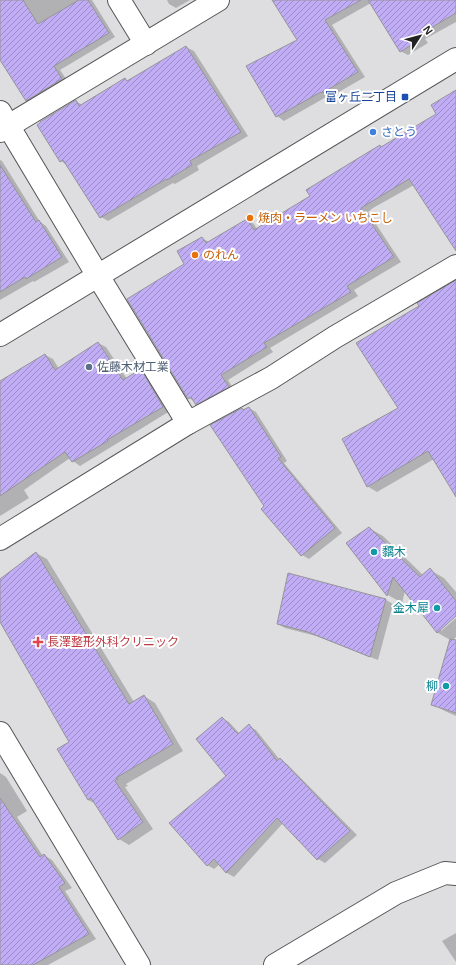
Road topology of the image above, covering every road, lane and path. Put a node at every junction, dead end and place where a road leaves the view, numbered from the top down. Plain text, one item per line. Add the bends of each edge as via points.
1 (119, 0) edge
2 (218, 0) edge
3 (146, 44) junction
4 (456, 60) edge
5 (3, 123) edge
6 (456, 266) edge
7 (98, 276) junction
8 (0, 335) edge
9 (188, 423) junction
10 (0, 539) edge
11 (0, 733) edge
12 (456, 874) edge
13 (139, 965) edge
14 (275, 965) edge

1 - 3 street
2 - 3 street
3 - 5 street
4 - 7 street
5 - 7 street
6 - 9 street via 271,378
7 - 8 street
7 - 9 street
9 - 10 street
11 - 13 street
12 - 14 street via 445,873 396,893

